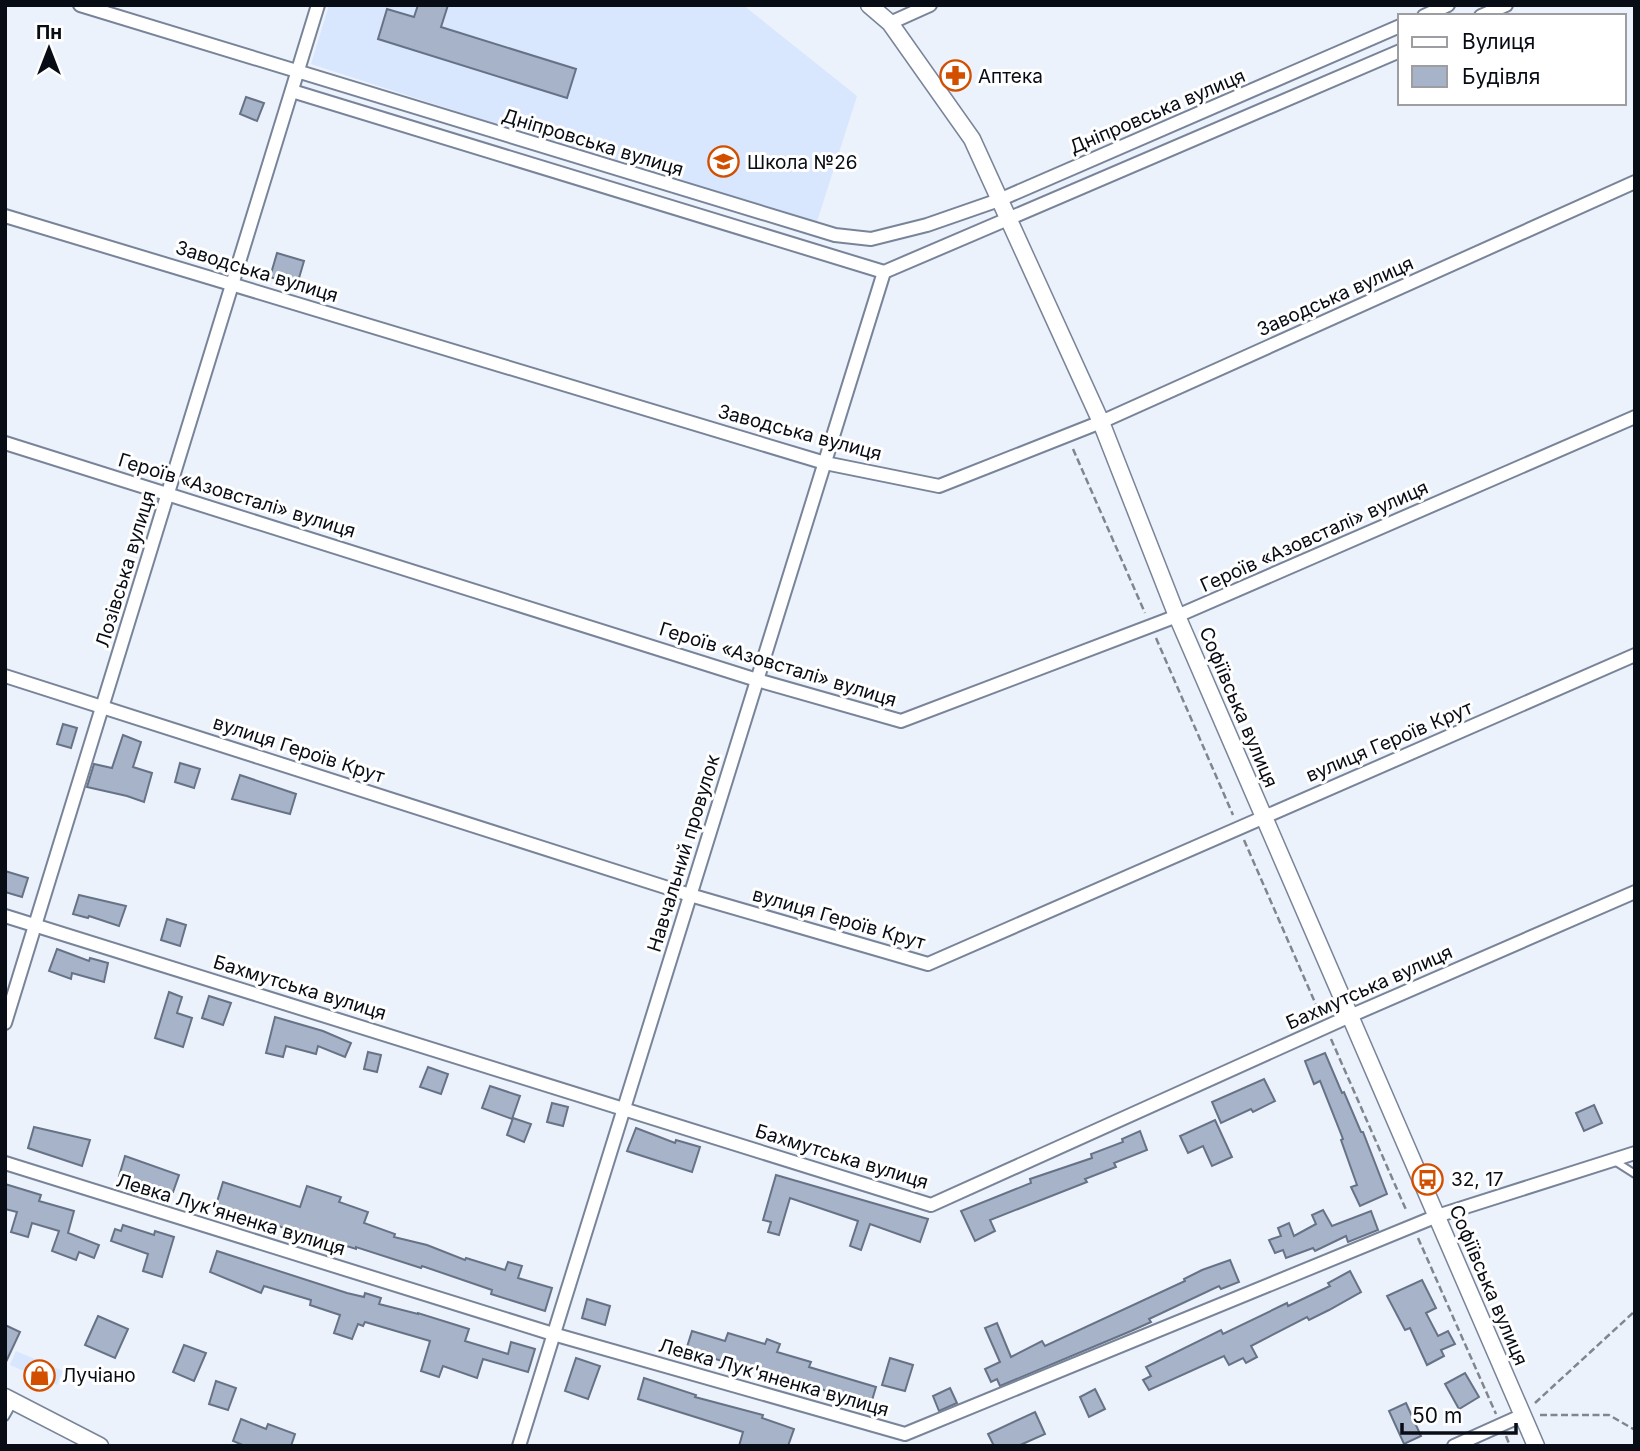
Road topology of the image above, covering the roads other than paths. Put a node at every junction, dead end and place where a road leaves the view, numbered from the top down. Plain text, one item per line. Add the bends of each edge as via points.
1 (80, 5) edge
2 (318, 5) edge
3 (870, 5) edge
4 (930, 5) edge
5 (1448, 5) edge
6 (1506, 5) edge
7 (1428, 14) edge
8 (1486, 14) edge
9 (890, 23) junction
10 (1398, 27) edge
11 (1398, 52) edge
12 (297, 73) junction
13 (292, 91) junction
14 (1635, 182) edge
15 (999, 200) junction
16 (5, 216) edge
17 (1008, 220) junction
18 (884, 272) junction
19 (233, 284) junction
20 (1635, 417) edge
21 (1101, 422) junction
22 (5, 443) edge
23 (825, 463) junction
24 (168, 493) junction
25 (1177, 616) junction
26 (1635, 655) edge
27 (5, 676) edge
28 (757, 680) junction
29 (103, 707) junction
30 (1264, 816) junction
31 (1635, 892) edge
32 (690, 895) junction
33 (5, 916) edge
34 (36, 925) junction
35 (1350, 1016) junction
36 (5, 1023) edge
37 (623, 1108) junction
38 (1635, 1153) edge
39 (1612, 1160) junction
40 (5, 1163) edge
41 (1635, 1174) edge
42 (1437, 1216) junction
43 (553, 1334) junction
44 (9, 1399) edge
45 (1522, 1415) junction
46 (5, 1417) edge
47 (100, 1446) edge
48 (519, 1446) edge
49 (1454, 1446) edge
50 (1536, 1446) edge

1 - 12 street, Дніпровська вулиця
2 - 12 street, Лозівська вулиця
3 - 9 street, Софіївська вулиця
4 - 9 street
5 - 7 street
6 - 8 street
9 - 15 street, Софіївська вулиця via 972,139
10 - 15 street, Дніпровська вулиця
11 - 17 street
12 - 13 street, Лозівська вулиця
12 - 15 street, Дніпровська вулиця via 835,235 871,239
13 - 18 street, Дніпровська вулиця
13 - 19 street, Лозівська вулиця
14 - 21 street, Заводська вулиця
15 - 17 street, Софіївська вулиця
16 - 19 street, Заводська вулиця
17 - 18 street
17 - 21 street, Софіївська вулиця
18 - 23 street, Навчальний провулок
19 - 23 street, Заводська вулиця
19 - 24 street, Лозівська вулиця
20 - 25 street, Героїв «Азовсталі» вулиця
21 - 23 street, Заводська вулиця via 939,486
21 - 25 street, Софіївська вулиця
22 - 24 street, Героїв «Азовсталі» вулиця
23 - 28 street, Навчальний провулок
24 - 28 street, Героїв «Азовсталі» вулиця
24 - 29 street, Лозівська вулиця
25 - 28 street, Героїв «Азовсталі» вулиця via 901,721
25 - 30 street, Софіївська вулиця
26 - 30 street, вулиця Героїв Крут
27 - 29 street, вулиця Героїв Крут
28 - 32 street, Навчальний провулок
29 - 32 street, вулиця Героїв Крут
29 - 34 street, Лозівська вулиця
30 - 32 street, вулиця Героїв Крут via 929,964
30 - 35 street, Софіївська вулиця
31 - 35 street, Бахмутська вулиця
32 - 37 street, Навчальний провулок
33 - 34 street, Бахмутська вулиця
34 - 36 street, Лозівська вулиця
34 - 37 street, Бахмутська вулиця
35 - 37 street, Бахмутська вулиця via 931,1205
35 - 42 street, Софіївська вулиця
37 - 43 street, Навчальний провулок
38 - 39 street, Левка Лук'яненка вулиця
39 - 41 lane
39 - 42 street, Левка Лук'яненка вулиця
40 - 43 street, Левка Лук'яненка вулиця
42 - 43 street, Левка Лук'яненка вулиця via 905,1434
42 - 45 street, Софіївська вулиця
43 - 48 street, Навчальний провулок
44 - 46 lane
44 - 47 street
45 - 49 street
45 - 50 street, Софіївська вулиця

